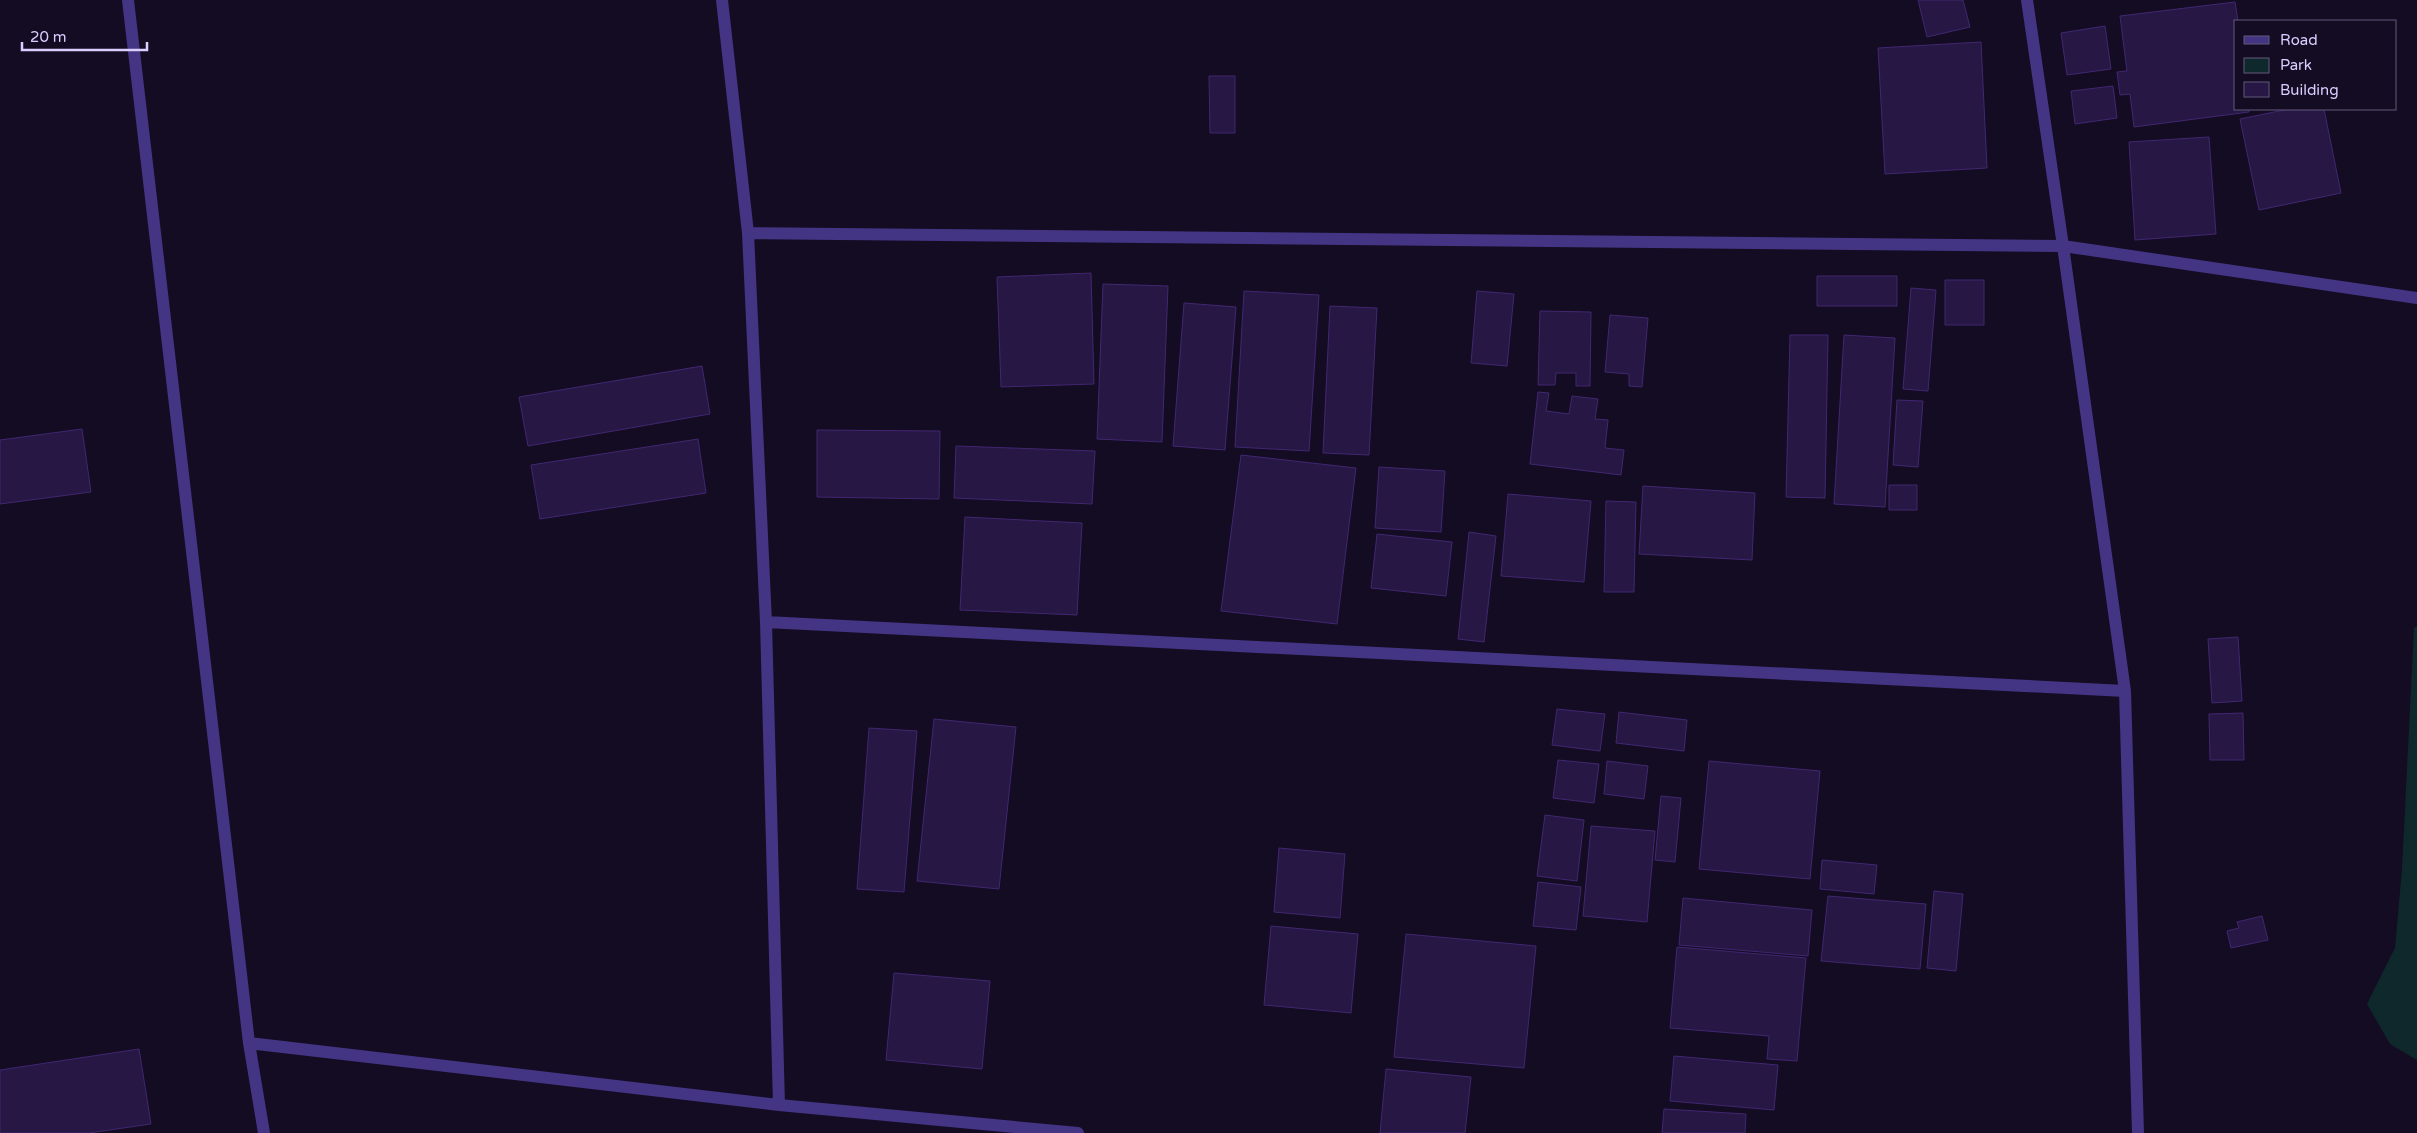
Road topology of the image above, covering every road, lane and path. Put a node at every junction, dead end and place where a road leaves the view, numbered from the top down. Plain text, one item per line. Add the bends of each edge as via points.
1 (128, 0) edge
2 (722, 0) edge
3 (2027, 0) edge
4 (748, 233) junction
5 (2063, 246) junction
6 (2417, 298) edge
7 (766, 622) junction
8 (2125, 691) junction
9 (249, 1043) junction
10 (779, 1105) junction
11 (264, 1133) edge
12 (1078, 1133) edge
13 (2138, 1133) edge

1 - 9 street
2 - 4 street
3 - 5 street
4 - 5 street
4 - 7 street
5 - 6 street
5 - 8 street
7 - 8 street
7 - 10 street
8 - 13 street
9 - 10 street
9 - 11 street
10 - 12 street

